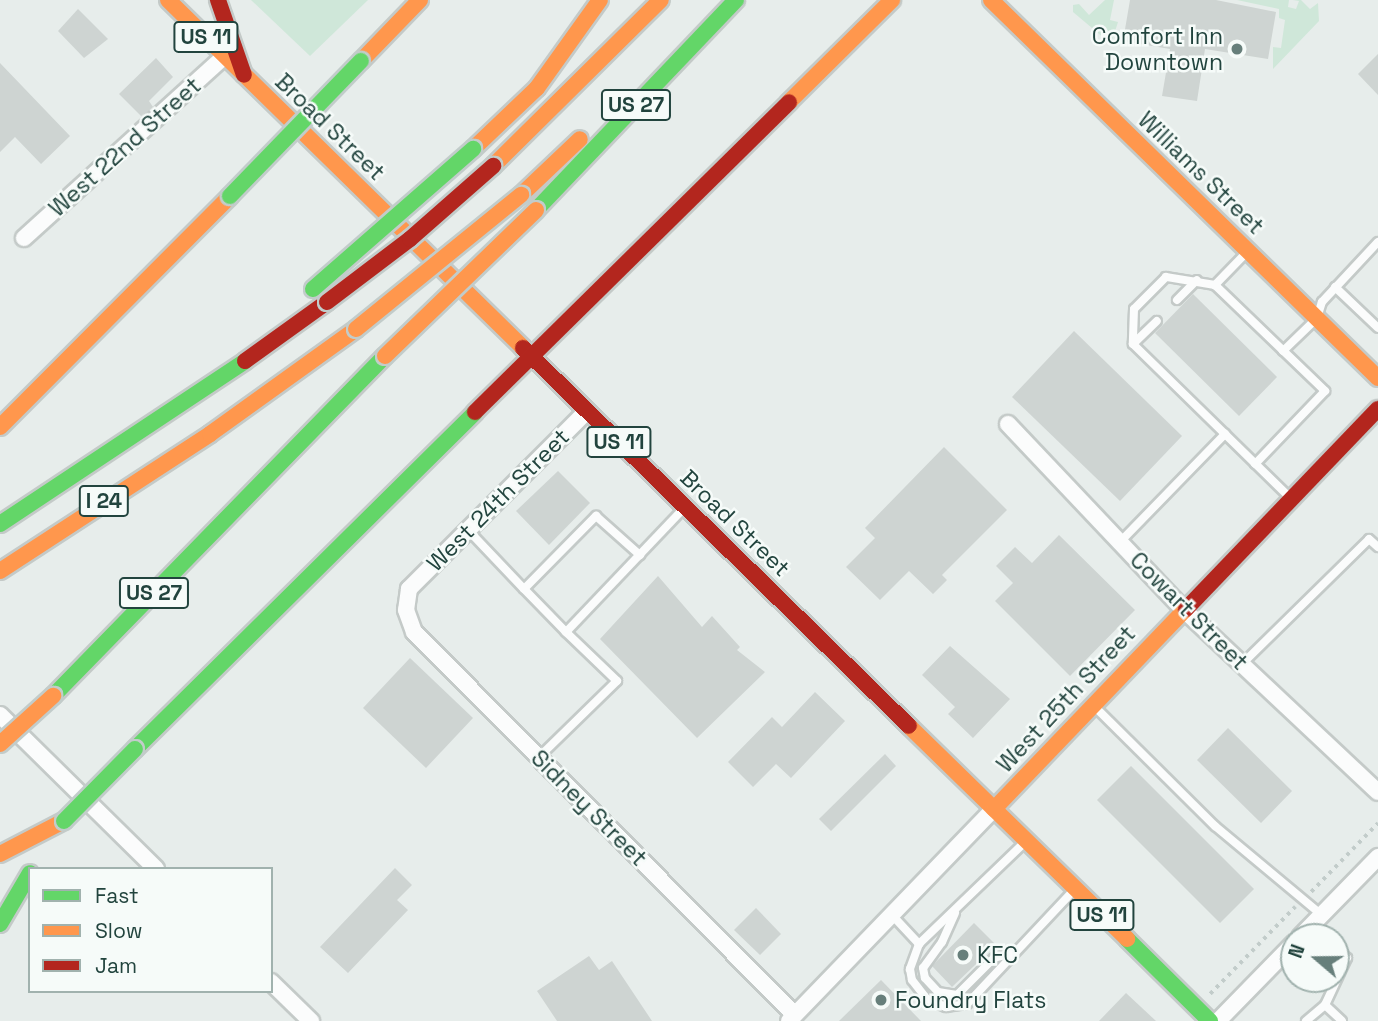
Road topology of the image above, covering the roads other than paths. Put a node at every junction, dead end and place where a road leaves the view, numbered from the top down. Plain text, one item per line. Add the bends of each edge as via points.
1 (168, 0) edge
2 (218, 0) edge
3 (396, 0) edge
4 (420, 0) edge
5 (600, 0) edge
6 (661, 0) edge
7 (727, 0) edge
8 (736, 0) edge
9 (892, 0) edge
10 (991, 0) edge
11 (225, 56) junction
12 (361, 61) junction
13 (244, 75) junction
14 (24, 238) dead end
15 (1378, 242) edge
16 (1248, 251) junction
17 (1197, 280) junction
18 (1215, 285) junction
19 (1335, 287) junction
20 (307, 293) dead end
21 (1177, 300) dead end
22 (1317, 318) junction
23 (1157, 321) dead end
24 (1378, 328) edge
25 (1133, 344) junction
26 (1283, 351) junction
27 (530, 355) junction
28 (217, 358) dead end
29 (1378, 378) edge
30 (1378, 409) edge
31 (587, 411) junction
32 (4, 423) edge
33 (1008, 424) dead end
34 (1224, 433) junction
35 (1255, 464) junction
36 (38, 497) junction
37 (1291, 499) junction
38 (685, 507) junction
39 (0, 524) edge
40 (468, 530) junction
41 (1120, 542) junction
42 (1378, 547) edge
43 (640, 555) junction
44 (0, 571) edge
45 (409, 589) joint
46 (524, 589) junction
47 (1183, 609) junction
48 (566, 632) junction
49 (1242, 664) junction
50 (1093, 705) junction
51 (0, 715) edge
52 (0, 744) edge
53 (539, 757) junction
54 (1378, 792) edge
55 (994, 809) junction
56 (64, 821) junction
57 (1026, 841) junction
58 (0, 855) edge
59 (1378, 857) edge
60 (34, 867) edge
61 (154, 867) edge
62 (28, 876) edge
63 (1075, 889) junction
64 (957, 907) junction
65 (892, 915) junction
66 (1322, 915) junction
67 (1317, 923) edge
68 (0, 924) edge
69 (919, 944) junction
70 (1014, 953) junction
71 (1280, 957) edge
72 (273, 984) edge
73 (1331, 993) edge
74 (1325, 1005) junction
75 (792, 1018) edge
76 (311, 1021) edge
77 (1209, 1021) edge
78 (1218, 1021) edge
79 (1306, 1021) edge
80 (1342, 1021) edge

1 - 11 main road, Broad Street / US 11
2 - 13 main road
3 - 12 main road
4 - 12 main road
5 - 20 main road, bridge via 537,88
6 - 36 main road, I 24, bridge via 493,166 410,239 180,407
7 - 44 main road, I 24, bridge via 521,195 355,329 211,435
8 - 52 main road, US 27, bridge via 536,210
9 - 27 main road
10 - 16 main road, Williams Street
11 - 13 main road, Broad Street / US 11
11 - 14 street, West 22nd Street
12 - 32 main road, bridge
13 - 27 main road, Broad Street / US 11
15 - 19 lane
16 - 18 lane
16 - 22 main road, Williams Street
17 - 18 lane
17 - 21 lane
17 - 25 lane via 1166,277 1134,309
18 - 26 lane
19 - 22 lane via 1322,302
19 - 24 lane
22 - 26 lane
22 - 29 main road, Williams Street
23 - 25 lane
25 - 34 lane
26 - 35 lane via 1325,391
27 - 31 main road, Broad Street / US 11
27 - 56 main road, bridge
28 - 36 main road
30 - 37 main road, West 25th Street
31 - 38 main road, Broad Street / US 11
31 - 40 street, West 24th Street
33 - 41 street, Cowart Street
34 - 35 lane
34 - 41 lane
35 - 37 lane
36 - 39 main road, I 24
37 - 47 main road, West 25th Street
38 - 43 lane
38 - 55 main road, Broad Street / US 11
40 - 45 street, West 24th Street
40 - 46 lane
41 - 47 street, Cowart Street
42 - 49 lane via 1369,539
43 - 46 lane via 596,516
43 - 48 lane
45 - 53 street, Sidney Street via 406,610 414,632
46 - 48 lane
47 - 49 street, Cowart Street
47 - 50 main road, West 25th Street
48 - 53 lane via 617,681
49 - 54 street, Cowart Street
50 - 55 main road, West 25th Street
50 - 66 lane via 1215,826
51 - 61 street
53 - 75 street, Sidney Street
55 - 57 main road, Broad Street / US 11
55 - 65 street, West 25th Street
56 - 58 main road
56 - 60 main road
57 - 63 main road, Broad Street / US 11
57 - 64 lane
59 - 66 street
62 - 68 main road
63 - 70 lane
63 - 77 main road, Broad Street / US 11
64 - 69 lane
64 - 70 lane via 942,942 923,968 930,986 945,995 957,995 994,958
65 - 69 lane
65 - 75 street, West 25th Street
66 - 67 street
69 - 70 lane via 910,969 912,981 927,999 946,1007 967,1004
71 - 78 street
72 - 76 street
73 - 74 lane
74 - 79 lane
74 - 80 lane

